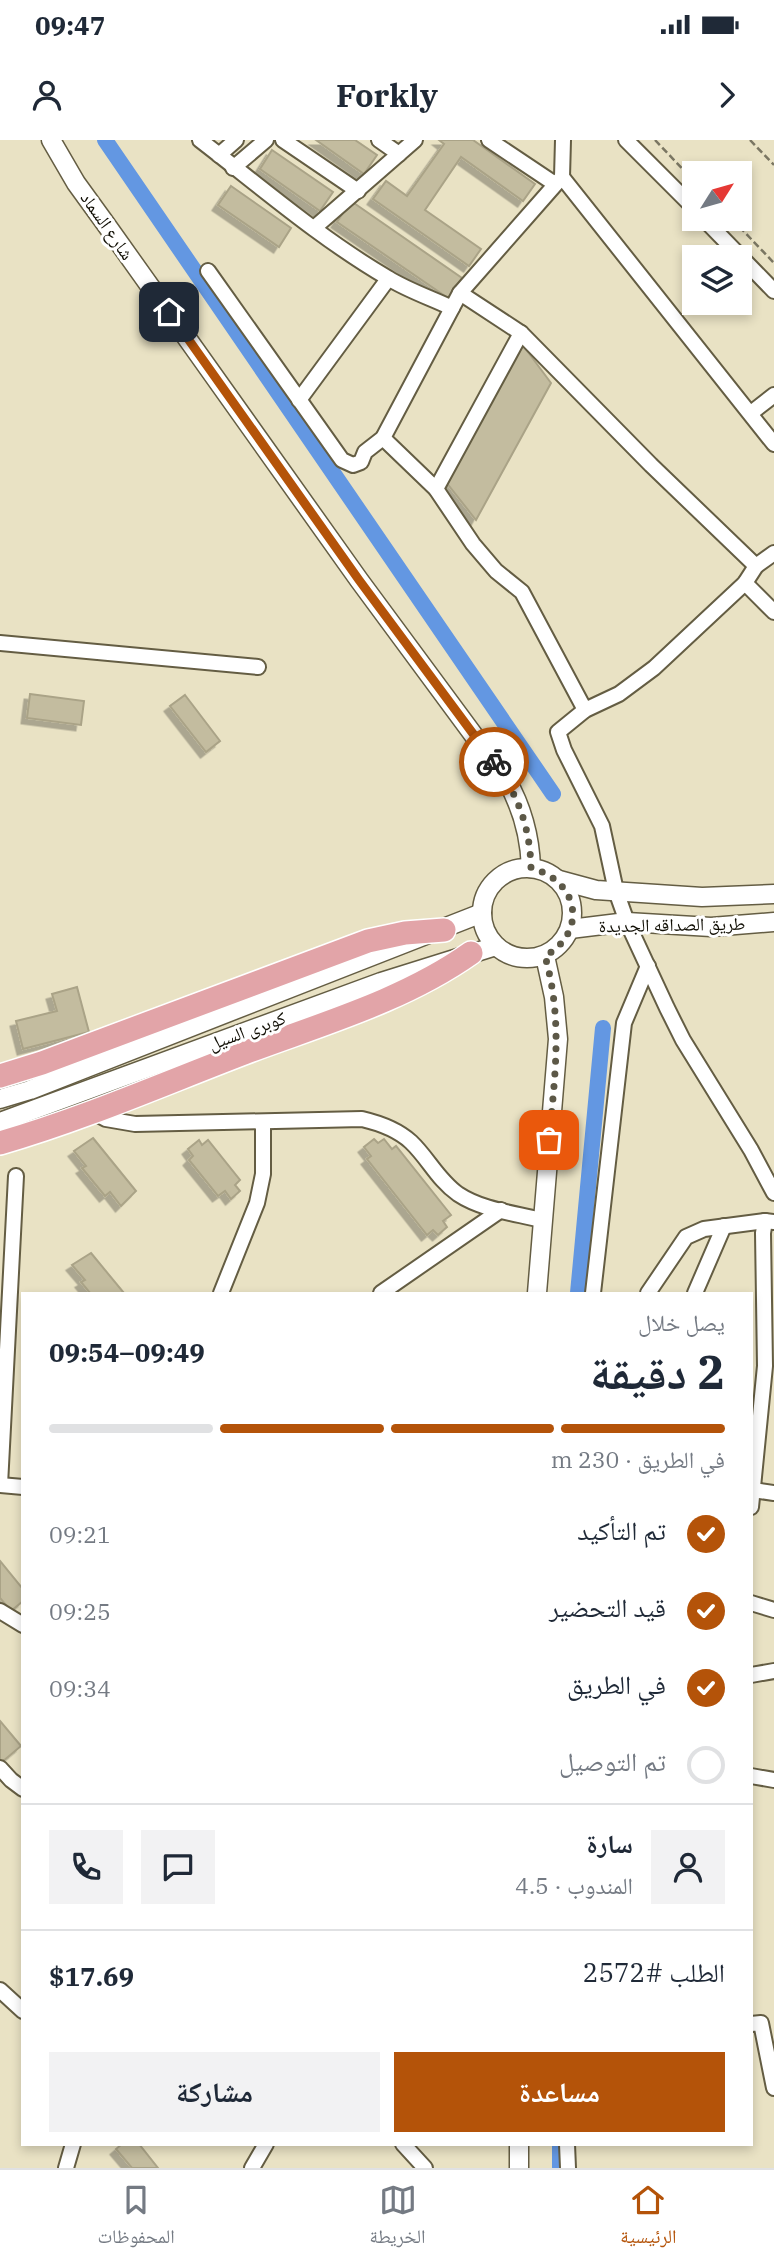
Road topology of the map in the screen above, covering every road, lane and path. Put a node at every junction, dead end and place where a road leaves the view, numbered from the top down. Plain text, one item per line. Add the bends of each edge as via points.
1 (51, 140) edge
2 (200, 140) edge
3 (236, 140) edge
4 (266, 140) edge
5 (283, 140) edge
6 (379, 140) edge
7 (415, 140) edge
8 (489, 140) edge
9 (563, 140) edge
10 (626, 140) edge
11 (655, 140) edge
12 (750, 140) edge
13 (400, 154) junction
14 (219, 155) junction
15 (774, 164) edge
16 (233, 168) junction
17 (682, 168) edge
18 (559, 180) junction
19 (358, 191) junction
20 (682, 196) edge
21 (314, 228) junction
22 (716, 231) edge
23 (743, 231) edge
24 (774, 263) edge
25 (208, 271) dead end
26 (388, 279) junction
27 (774, 291) edge
28 (460, 293) junction
29 (452, 307) junction
30 (520, 333) junction
31 (774, 395) edge
32 (299, 400) junction
33 (751, 413) junction
34 (383, 438) junction
35 (774, 444) edge
36 (436, 489) junction
37 (774, 553) edge
38 (756, 566) junction
39 (745, 583) junction
40 (774, 612) edge
41 (0, 643) edge
42 (258, 667) dead end
43 (585, 710) junction
44 (531, 868) junction
45 (559, 880) junction
46 (616, 891) junction
47 (774, 894) edge
48 (482, 914) junction
49 (627, 922) junction
50 (774, 922) edge
51 (570, 929) junction
52 (444, 930) junction
53 (496, 946) junction
54 (471, 953) junction
55 (545, 956) junction
56 (648, 966) junction
57 (0, 1076) edge
58 (0, 1099) edge
59 (91, 1111) junction
60 (0, 1122) edge
61 (263, 1123) junction
62 (0, 1143) edge
63 (16, 1176) dead end
64 (774, 1193) edge
65 (501, 1210) junction
66 (542, 1220) junction
67 (770, 1221) edge
68 (724, 1226) junction
69 (221, 1292) edge
70 (383, 1292) edge
71 (537, 1292) edge
72 (593, 1292) edge
73 (649, 1292) edge
74 (695, 1292) edge
75 (769, 1309) edge
76 (769, 1398) edge
77 (0, 1485) edge
78 (21, 1487) edge
79 (753, 1490) joint
80 (774, 1493) edge
81 (753, 1604) edge
82 (774, 1610) edge
83 (0, 1611) edge
84 (21, 1624) edge
85 (774, 1671) edge
86 (753, 1675) edge
87 (0, 1768) edge
88 (753, 1776) edge
89 (774, 1780) edge
90 (21, 1788) edge
91 (0, 1990) edge
92 (21, 2009) edge
93 (762, 2023) edge
94 (774, 2088) edge
95 (72, 2146) edge
96 (265, 2146) edge
97 (405, 2146) edge
98 (519, 2146) edge
99 (567, 2146) edge
100 (66, 2168) edge
101 (252, 2168) edge
102 (425, 2168) edge
103 (519, 2168) edge
104 (568, 2168) edge

1 - 44 street, شارع السماد via 76,183 506,779 525,821
2 - 14 street
3 - 14 street
4 - 16 street
5 - 19 street
6 - 13 street
7 - 13 street
8 - 18 street
9 - 18 street
10 - 20 street
11 - 17 path
12 - 15 path
13 - 19 street
14 - 16 street
16 - 21 street
18 - 28 street
18 - 33 street
19 - 21 street
21 - 26 street
22 - 27 street
23 - 24 path
25 - 32 street
26 - 29 street
26 - 32 street
28 - 29 street
28 - 30 street
29 - 34 street
30 - 36 street
30 - 38 street
31 - 33 street
32 - 34 street via 349,465 361,462 365,452
33 - 35 street
34 - 36 street
36 - 43 street via 472,544 522,593
37 - 38 street
38 - 39 street
39 - 40 street
39 - 43 street via 653,668 619,694
41 - 42 street
43 - 46 street via 558,732 602,826
44 - 45 street
44 - 48 street via 516,869 491,885
45 - 46 street, طريق الصداقه الجديدة
45 - 51 street via 571,903
46 - 47 street, طريق الصداقه الجديدة via 702,897
46 - 49 street
48 - 52 street, كوبرى السيل
48 - 53 street via 488,937
49 - 50 street, طريق الصداقه الجديدة via 711,926
49 - 51 street, طريق الصداقه الجديدة
49 - 56 street
51 - 55 street
52 - 57 highway via 368,941
52 - 58 street, كوبرى السيل
53 - 54 street, كوبرى السيل
53 - 55 street via 519,958
54 - 59 highway via 392,997
54 - 60 street, كوبرى السيل
55 - 66 street via 558,1039
56 - 64 street via 683,1040
56 - 72 street via 624,1023
59 - 61 street via 120,1123
59 - 62 highway
61 - 65 street via 362,1119 379,1123 411,1142 461,1196
61 - 69 street via 263,1174 257,1203
63 - 77 street
65 - 66 street
65 - 70 street
66 - 71 street
67 - 68 street
67 - 75 street via 763,1233
68 - 73 street via 686,1237
68 - 74 street
75 - 76 street
76 - 79 street
77 - 78 street
79 - 80 street
81 - 82 street
83 - 84 street
85 - 86 street
87 - 90 street
88 - 89 street
91 - 92 street
93 - 94 street
95 - 100 street
96 - 101 street
97 - 102 street
98 - 103 street
99 - 104 street

